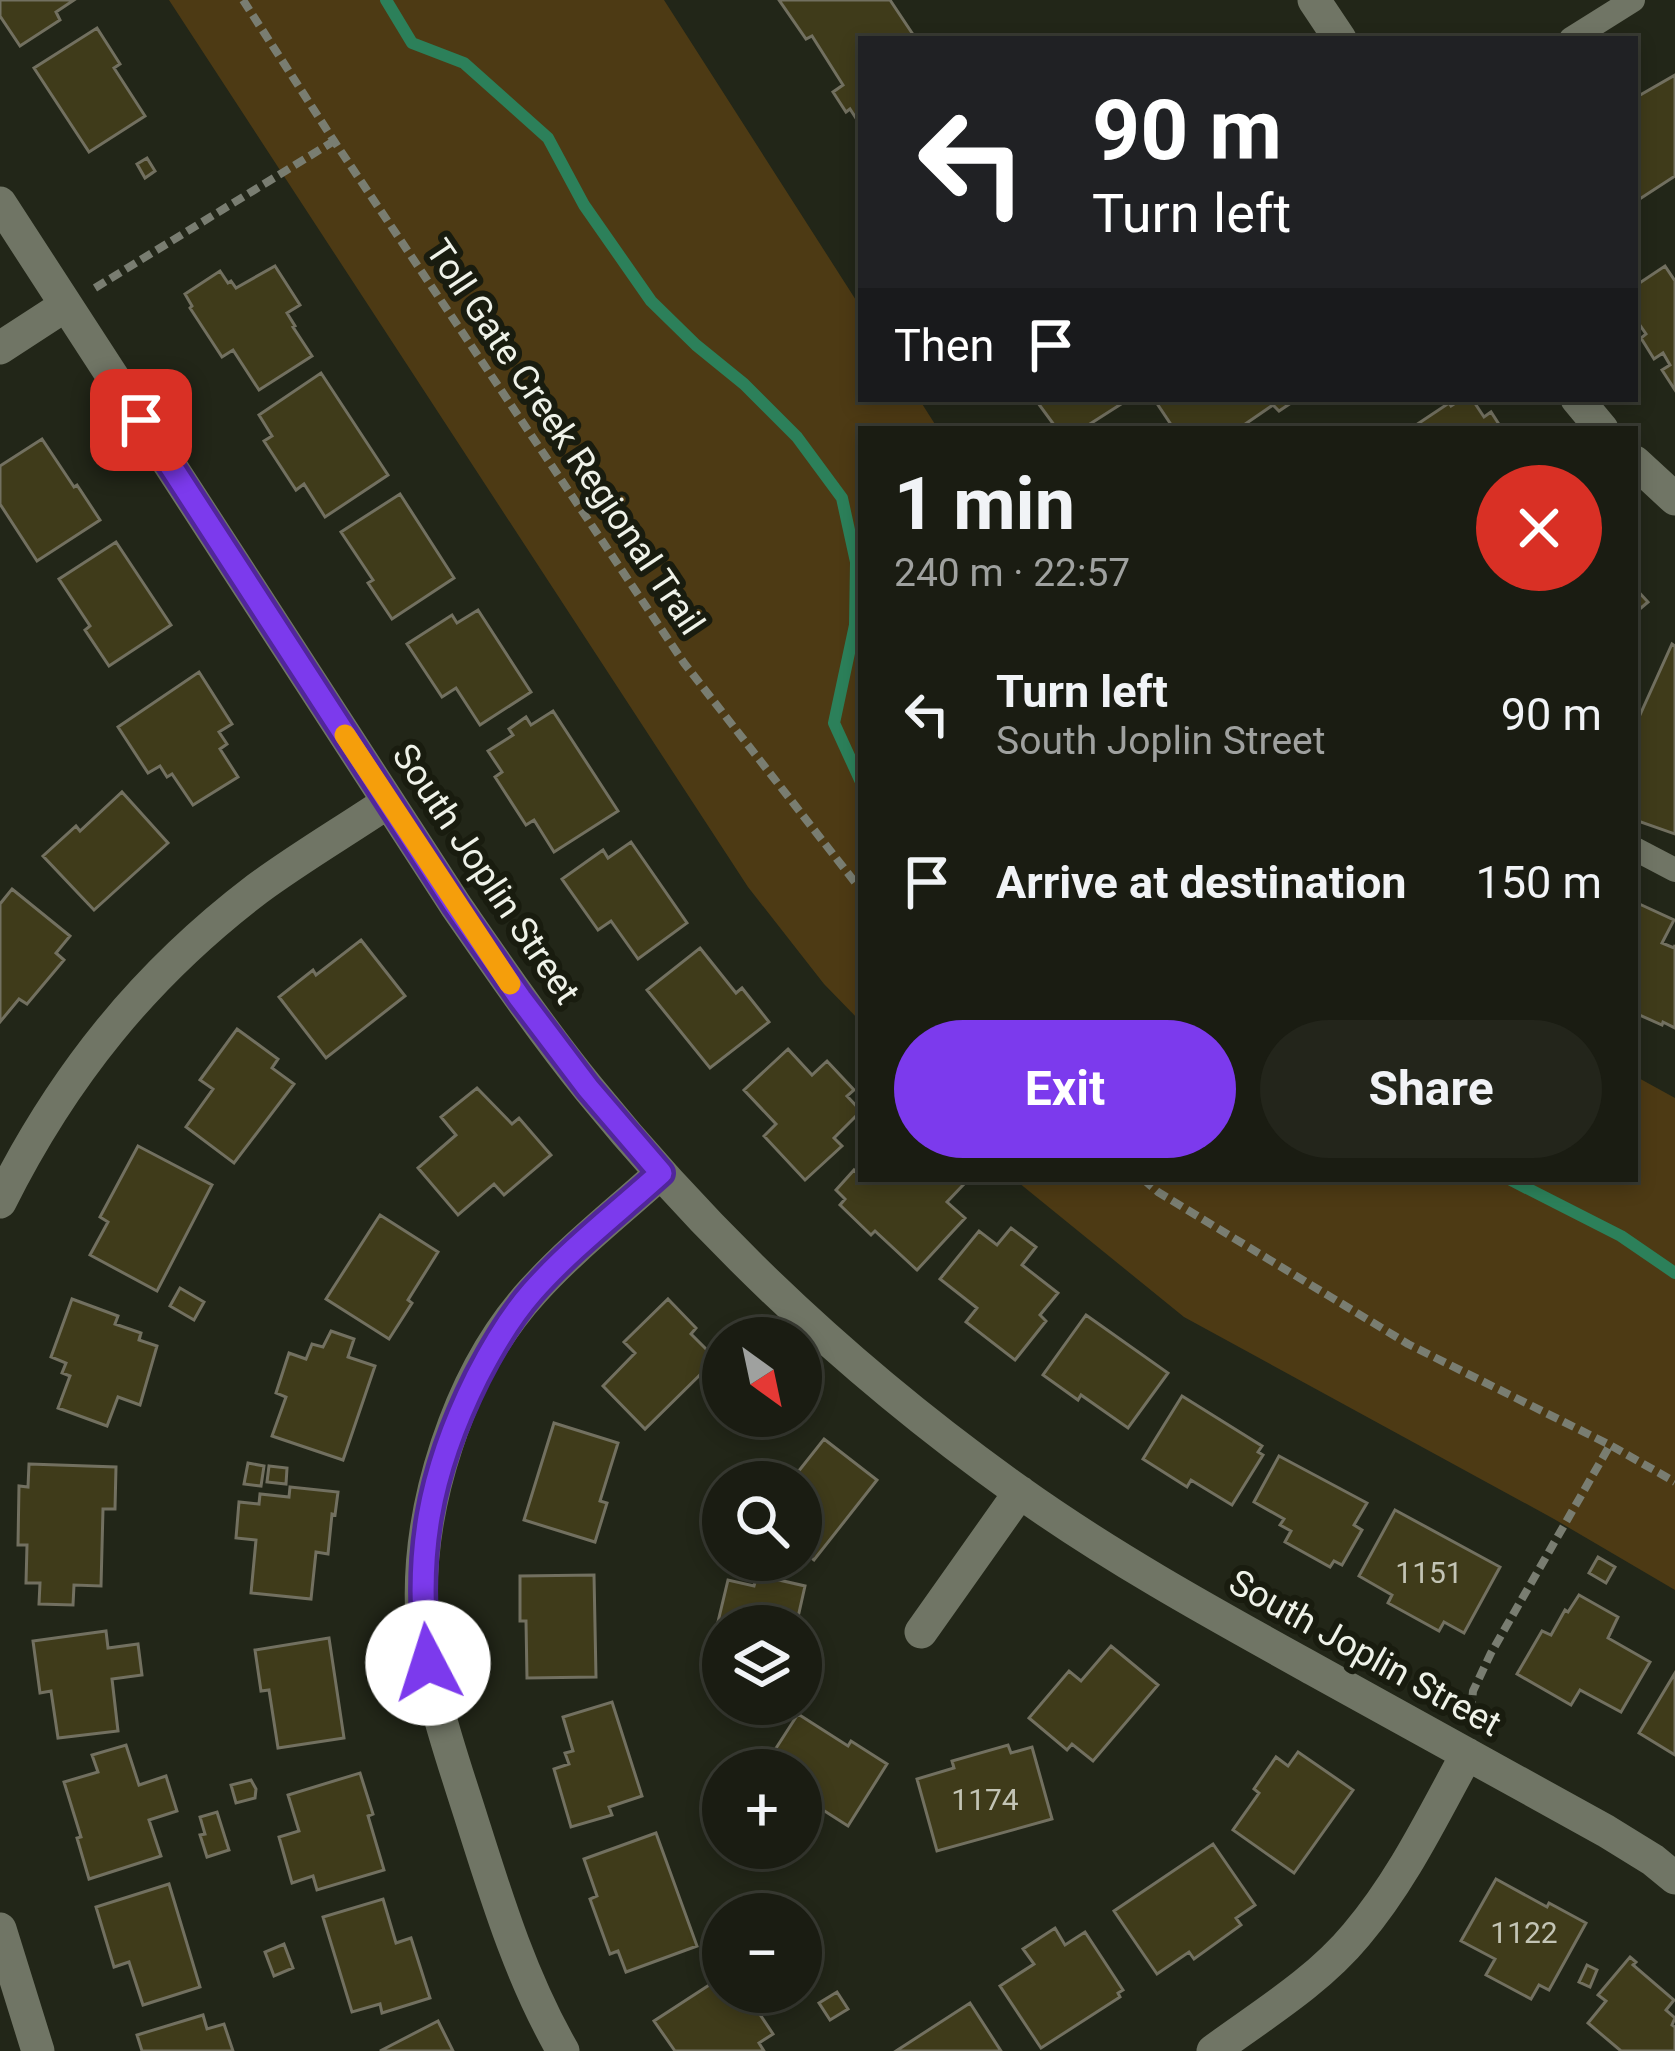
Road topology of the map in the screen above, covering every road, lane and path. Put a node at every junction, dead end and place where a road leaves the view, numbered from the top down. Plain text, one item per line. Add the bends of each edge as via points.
1 (243, 0) edge
2 (1315, 0) edge
3 (1633, 0) edge
4 (1338, 36) edge
5 (1575, 36) edge
6 (334, 141) junction
7 (0, 203) edge
8 (66, 305) junction
9 (0, 348) edge
10 (1580, 402) edge
11 (1600, 426) edge
12 (1638, 465) edge
13 (1675, 499) edge
14 (388, 802) junction
15 (1638, 851) edge
16 (1675, 870) edge
17 (858, 886) edge
18 (661, 1173) junction
19 (1146, 1182) edge
20 (0, 1202) edge
21 (1610, 1445) junction
22 (1675, 1482) edge
23 (1020, 1492) junction
24 (921, 1632) dead end
25 (1467, 1754) junction
26 (1675, 1878) edge
27 (0, 1929) edge
28 (38, 2051) edge
29 (563, 2051) edge
30 (1213, 2051) edge

1 - 6 path, Toll Gate Creek Regional Trail
2 - 4 street
3 - 5 lane
6 - 8 path
6 - 17 path, Toll Gate Creek Regional Trail via 684,663
7 - 8 street, South Joplin Street
8 - 9 street
8 - 14 street, South Joplin Street
10 - 11 street
12 - 13 street
14 - 18 street, South Joplin Street via 520,998
14 - 20 street via 259,888 132,1001 43,1122
15 - 16 lane
18 - 23 street, South Joplin Street via 844,1354
18 - 29 street via 530,1294 490,1352 436,1475 424,1548 422,1618 444,1733 527,1983
19 - 21 path via 1408,1344
21 - 22 path
21 - 25 path via 1490,1653 1473,1691
23 - 24 street
23 - 25 street, South Joplin Street via 1217,1616
25 - 26 street, South Joplin Street
25 - 30 street via 1390,1892 1354,1939
27 - 28 street

